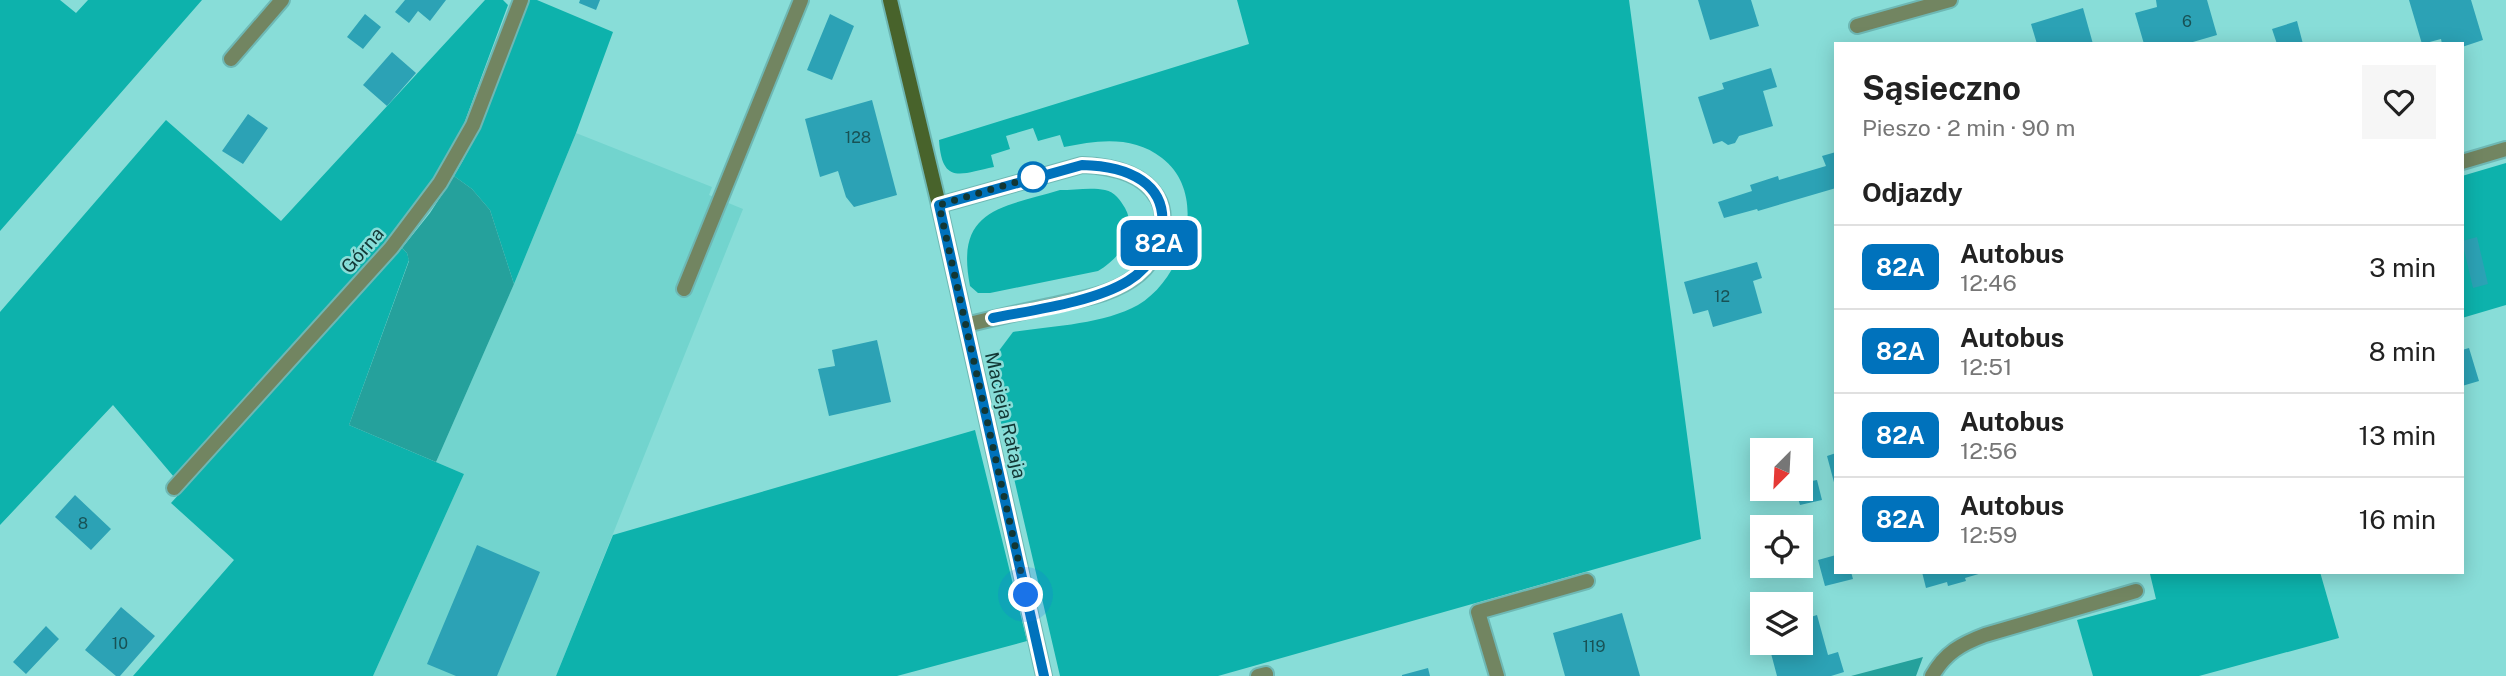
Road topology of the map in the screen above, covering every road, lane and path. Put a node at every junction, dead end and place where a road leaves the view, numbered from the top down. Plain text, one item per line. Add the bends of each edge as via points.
1 (282, 0) edge
2 (521, 0) edge
3 (801, 0) edge
4 (890, 0) edge
5 (1950, 0) edge
6 (1857, 26) dead end
7 (231, 59) dead end
8 (2506, 149) edge
9 (2464, 161) edge
10 (939, 205) junction
11 (684, 289) dead end
12 (966, 325) junction
13 (174, 488) dead end
14 (1587, 581) dead end
15 (2136, 591) dead end
16 (1044, 676) edge
17 (1258, 676) edge
18 (1266, 676) edge
19 (1497, 676) edge
20 (1932, 676) edge

1 - 7 street
2 - 13 street, Górna via 466,140 440,183 391,248
3 - 11 street
4 - 10 street, Macieja Rataja
5 - 6 street
8 - 9 street
10 - 12 street, Macieja Rataja
10 - 12 street via 1082,165 1131,174 1151,186 1161,203 1159,245 1140,273 1126,283 1102,294
12 - 16 street, Macieja Rataja
14 - 19 street via 1478,612
15 - 20 street via 1963,643
17 - 18 street

